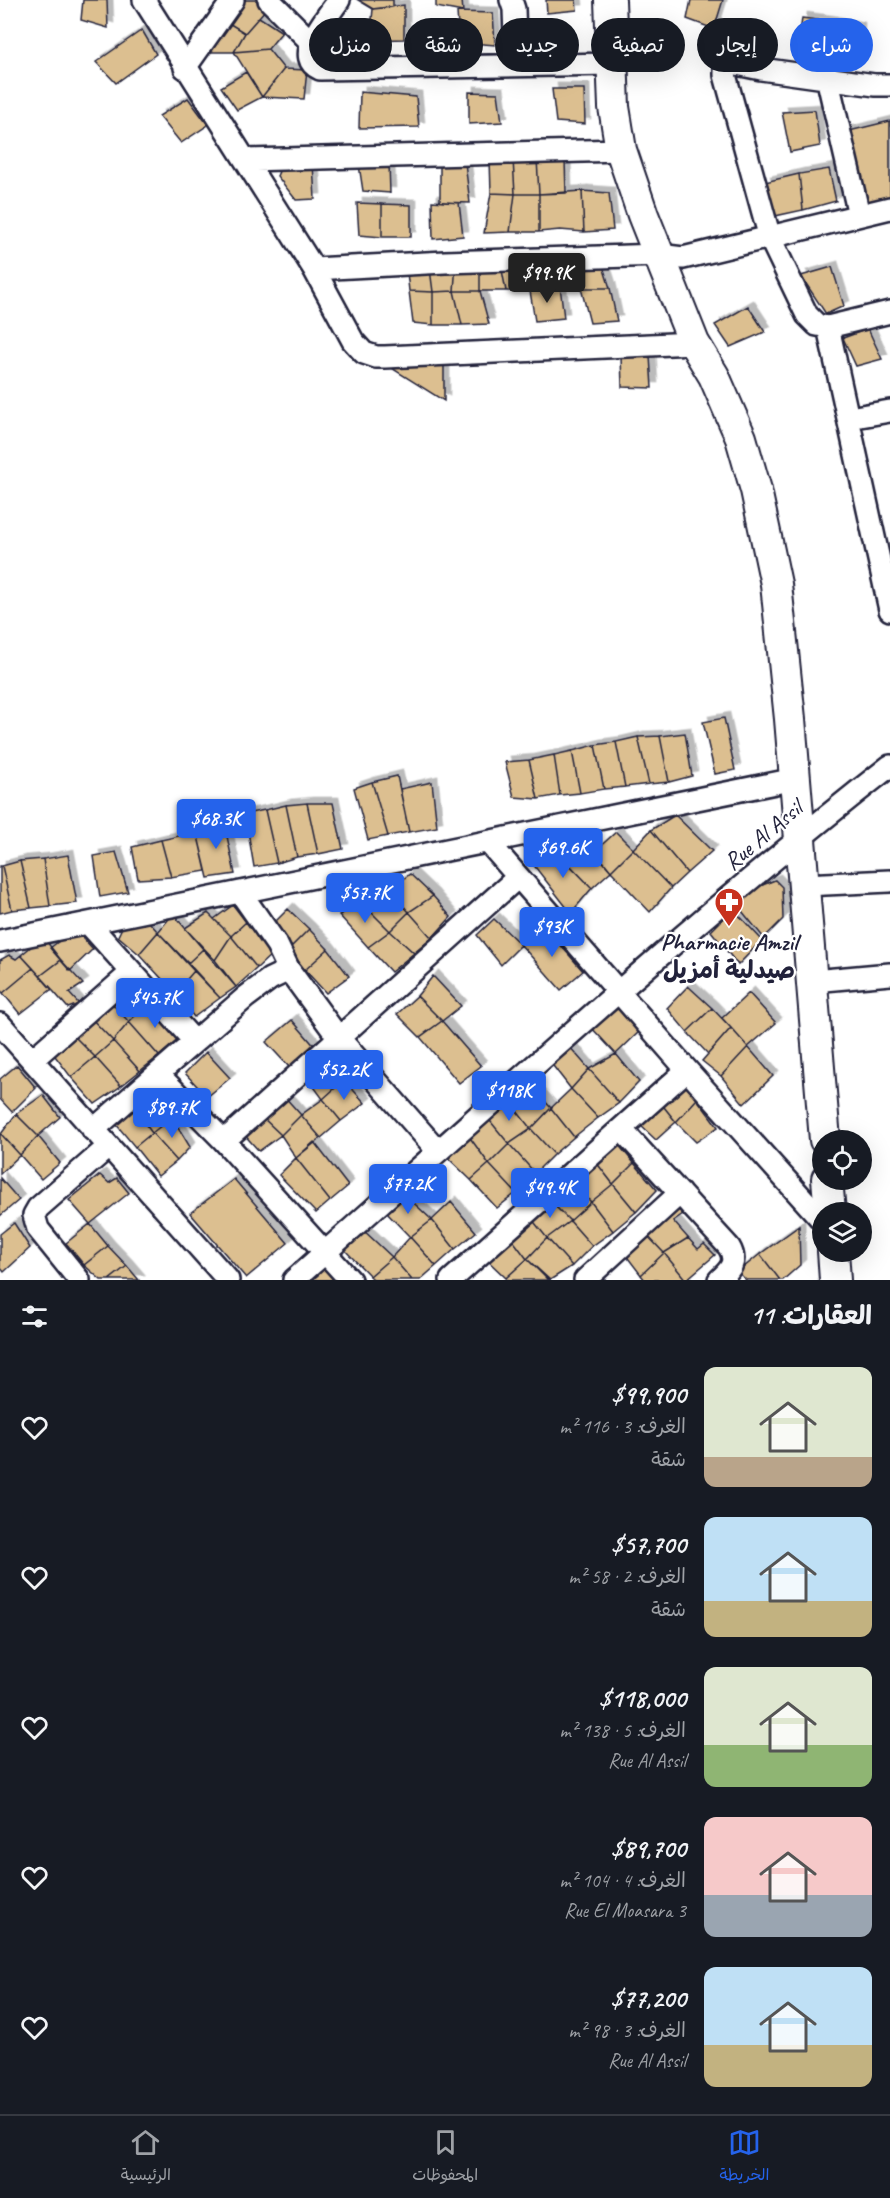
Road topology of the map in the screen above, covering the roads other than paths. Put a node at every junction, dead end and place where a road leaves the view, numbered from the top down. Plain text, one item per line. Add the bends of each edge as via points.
1 (144, 0) edge
2 (233, 0) edge
3 (269, 0) edge
4 (339, 0) edge
5 (511, 0) edge
6 (610, 0) edge
7 (326, 18) edge
8 (514, 18) edge
9 (611, 18) edge
10 (309, 40) edge
11 (495, 65) edge
12 (185, 68) junction
13 (392, 68) edge
14 (612, 72) edge
15 (827, 77) junction
16 (890, 85) edge
17 (621, 150) junction
18 (245, 160) junction
19 (890, 208) edge
20 (859, 215) junction
21 (770, 238) junction
22 (660, 255) junction
23 (314, 269) junction
24 (890, 312) edge
25 (828, 327) junction
26 (694, 344) junction
27 (890, 411) edge
28 (849, 418) junction
29 (890, 610) edge
30 (890, 766) edge
31 (795, 779) junction
32 (800, 837) junction
33 (488, 842) junction
34 (518, 877) junction
35 (890, 881) edge
36 (804, 885) junction
37 (240, 892) junction
38 (88, 923) junction
39 (0, 941) edge
40 (289, 970) junction
41 (132, 972) junction
42 (890, 974) edge
43 (813, 981) junction
44 (619, 992) junction
45 (0, 1024) edge
46 (338, 1037) junction
47 (194, 1041) junction
48 (32, 1060) junction
49 (687, 1070) junction
50 (159, 1075) junction
51 (93, 1130) junction
52 (622, 1130) junction
53 (824, 1130) edge
54 (224, 1141) junction
55 (108, 1147) junction
56 (438, 1150) junction
57 (680, 1193) junction
58 (812, 1209) edge
59 (325, 1252) junction
60 (834, 1262) edge
61 (79, 1280) edge
62 (228, 1280) edge
63 (294, 1280) edge
64 (350, 1280) edge
65 (451, 1280) edge
66 (585, 1280) edge
67 (719, 1280) edge
68 (835, 1280) edge

1 - 12 street
2 - 12 street
3 - 10 street
4 - 7 street
5 - 8 street
6 - 9 street
11 - 13 street
12 - 18 street
14 - 17 street
15 - 16 street
15 - 20 street
15 - 21 street via 732,63 725,67
17 - 18 street
17 - 22 street
18 - 23 street
19 - 20 street
20 - 21 street
21 - 22 street via 689,257
21 - 25 street via 807,315 817,325
22 - 23 street
22 - 26 street
23 - 26 street via 353,341 364,353 376,357
24 - 25 street
25 - 28 street
26 - 31 street via 726,400 756,490 776,584
27 - 28 street
28 - 29 street
30 - 32 street, Rue Al Assil
31 - 32 street
31 - 33 street
32 - 36 street
32 - 44 street, Rue Al Assil
33 - 34 street
33 - 37 street
34 - 44 street
34 - 46 street
35 - 36 street
36 - 43 street
37 - 38 street
37 - 40 street via 277,945
38 - 39 street
38 - 41 street
40 - 46 street
40 - 47 street via 270,979
41 - 47 street
41 - 48 street
42 - 43 street
43 - 53 street
44 - 49 street
44 - 56 street, Rue Al Assil
45 - 48 street
46 - 54 street
46 - 56 street
47 - 50 street
48 - 51 street
49 - 52 street
49 - 58 street
50 - 51 street
50 - 54 street
51 - 55 street
52 - 57 street
52 - 65 street
54 - 59 street
55 - 61 street via 34,1215 38,1229
55 - 62 street
56 - 59 street, Rue Al Assil
57 - 66 street
57 - 67 street via 734,1254 729,1270
59 - 63 street, Rue Al Assil
59 - 64 street
60 - 68 street

